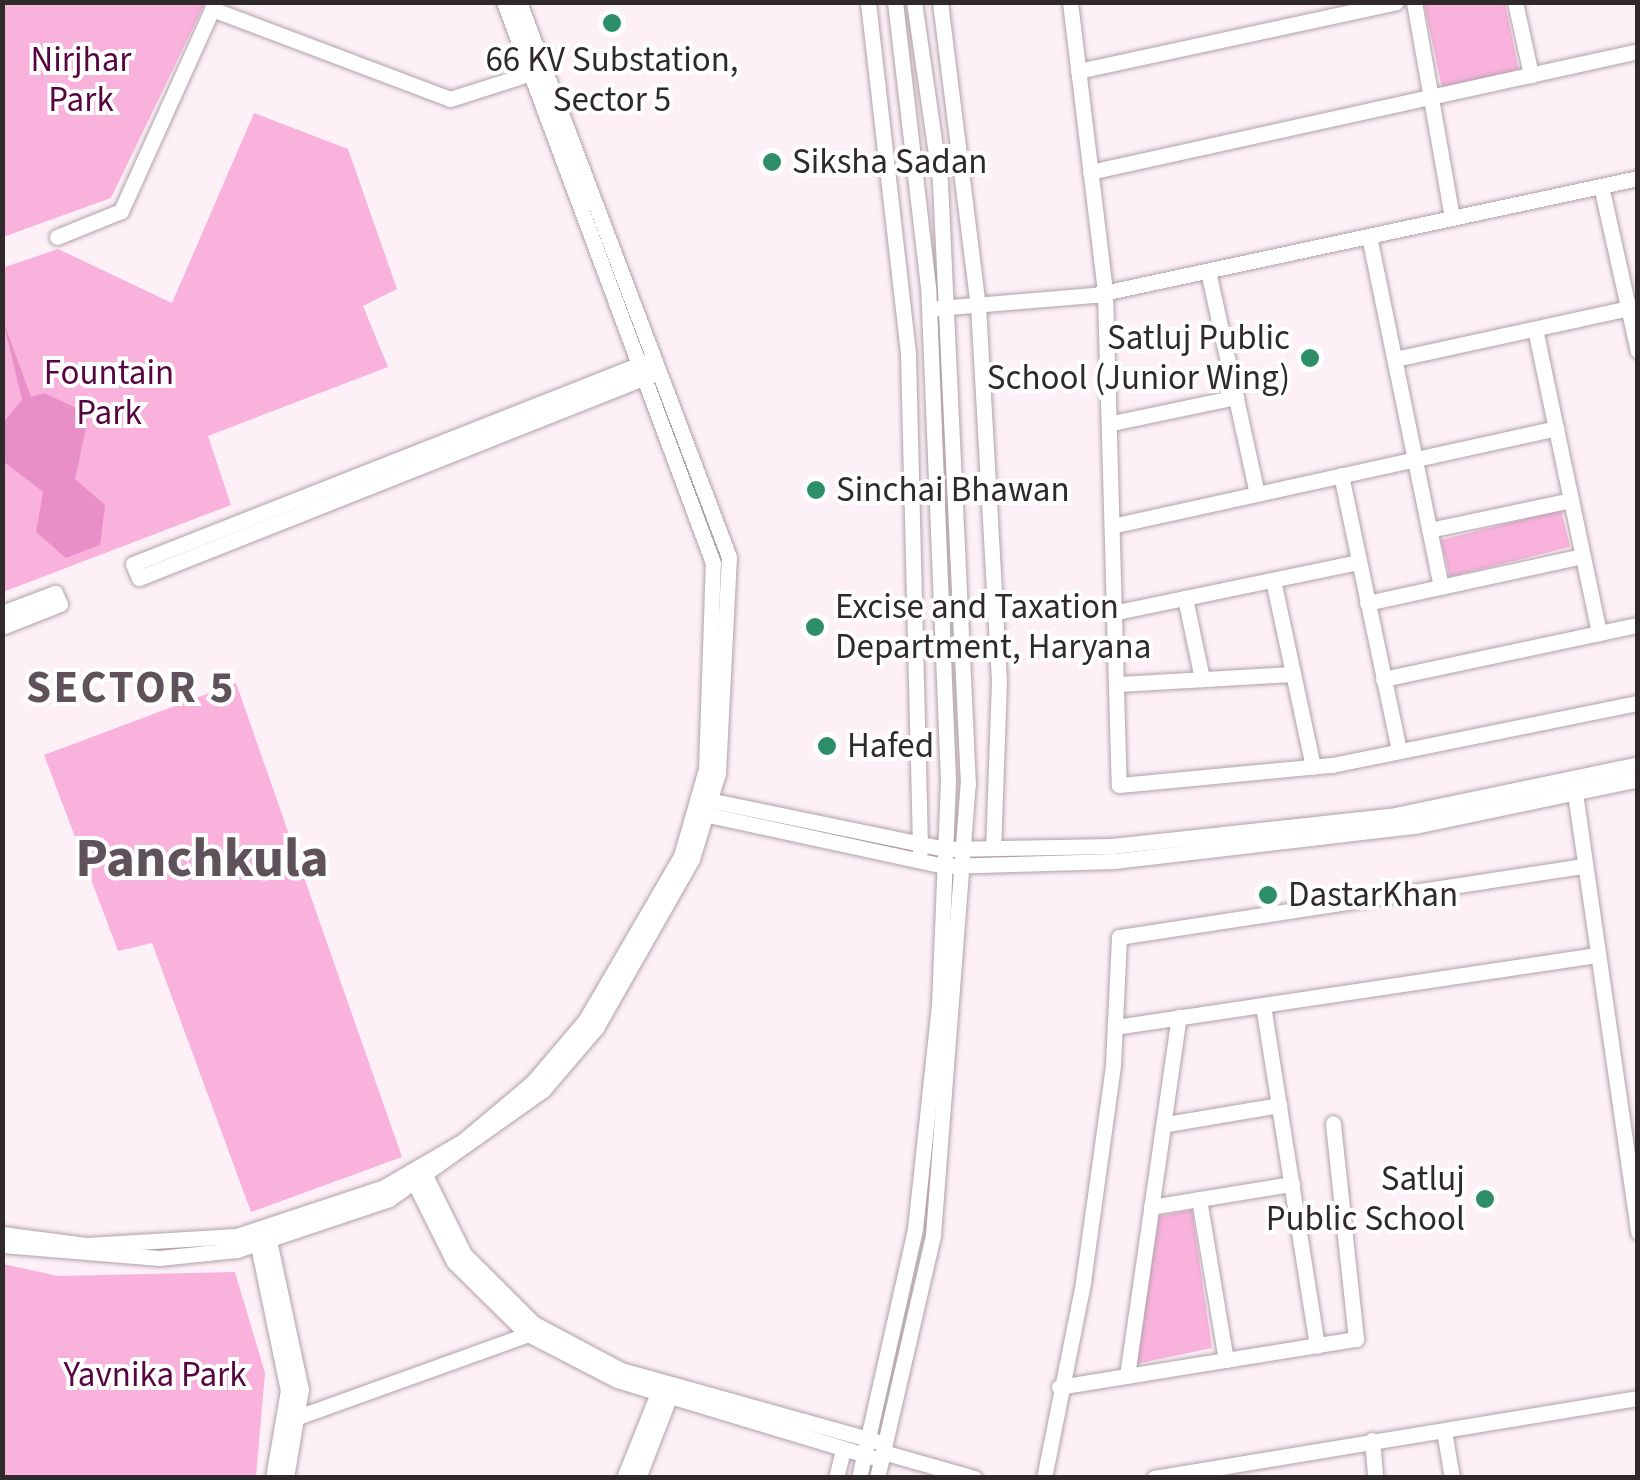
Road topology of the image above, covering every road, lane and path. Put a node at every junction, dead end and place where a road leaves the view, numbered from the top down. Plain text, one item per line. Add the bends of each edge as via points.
1 (504, 2) edge
2 (519, 2) edge
3 (868, 2) edge
4 (895, 2) edge
5 (914, 2) edge
6 (940, 2) edge
7 (1070, 2) edge
8 (1396, 2) edge
9 (1414, 2) edge
10 (1515, 2) edge
11 (1634, 52) dead end
12 (538, 71) junction
13 (1078, 72) junction
14 (1532, 76) junction
15 (1431, 96) junction
16 (1090, 172) junction
17 (1638, 178) edge
18 (1601, 186) junction
19 (1452, 218) junction
20 (1369, 236) junction
21 (56, 237) dead end
22 (1208, 271) junction
23 (1105, 293) junction
24 (978, 305) junction
25 (947, 307) junction
26 (1633, 307) edge
27 (929, 308) junction
28 (1534, 328) junction
29 (1638, 351) edge
30 (1394, 359) junction
31 (653, 367) junction
32 (1236, 397) junction
33 (1112, 423) junction
34 (1556, 428) junction
35 (1415, 459) junction
36 (1340, 475) junction
37 (1258, 494) junction
38 (1571, 500) junction
39 (1116, 524) junction
40 (1430, 530) junction
41 (1583, 556) junction
42 (1359, 562) junction
43 (1273, 580) junction
44 (1441, 587) junction
45 (1185, 598) junction
46 (1368, 603) junction
47 (42, 604) dead end
48 (1117, 612) junction
49 (6, 618) edge
50 (1638, 624) edge
51 (1599, 633) junction
52 (1293, 674) junction
53 (1202, 679) junction
54 (1383, 679) junction
55 (1118, 684) junction
56 (1638, 703) edge
57 (1398, 751) junction
58 (1638, 764) edge
59 (1313, 767) junction
60 (1638, 779) edge
61 (1574, 785) junction
62 (702, 806) junction
63 (993, 848) junction
64 (920, 852) junction
65 (965, 857) junction
66 (945, 858) junction
67 (1585, 866) junction
68 (1598, 954) junction
69 (1264, 1005) junction
70 (1179, 1016) junction
71 (1116, 1027) junction
72 (1279, 1105) junction
73 (1333, 1123) dead end
74 (1167, 1124) junction
75 (418, 1175) junction
76 (1634, 1180) edge
77 (1292, 1184) junction
78 (1199, 1199) junction
79 (1151, 1207) junction
80 (1638, 1232) edge
81 (2, 1234) edge
82 (262, 1236) junction
83 (2, 1244) edge
84 (544, 1330) junction
85 (526, 1333) junction
86 (1317, 1346) junction
87 (1226, 1360) junction
88 (1127, 1376) junction
89 (1059, 1387) junction
90 (665, 1391) junction
91 (1638, 1398) edge
92 (291, 1419) junction
93 (1444, 1431) junction
94 (1372, 1440) junction
95 (866, 1447) junction
96 (844, 1449) junction
97 (883, 1452) junction
98 (273, 1478) edge
99 (286, 1478) edge
100 (624, 1478) edge
101 (638, 1478) edge
102 (836, 1478) edge
103 (858, 1478) edge
104 (878, 1478) edge
105 (974, 1478) edge
106 (1044, 1478) edge
107 (1154, 1478) edge
108 (1375, 1478) edge
109 (1452, 1478) edge

1 - 12 street
2 - 12 street
3 - 64 street via 908,354
4 - 27 street
5 - 25 street
6 - 24 street
7 - 13 street
8 - 13 street
9 - 15 street
10 - 14 street
11 - 14 street
12 - 21 street via 450,98 212,9 121,211
12 - 31 street
13 - 16 street
14 - 15 street
15 - 16 street
15 - 19 street
16 - 23 street
17 - 18 street
18 - 19 street
18 - 26 street
19 - 20 street
20 - 22 street
20 - 30 street
22 - 23 street
22 - 32 street
23 - 24 street
23 - 33 street
24 - 25 street
24 - 63 street via 999,680
25 - 27 street
25 - 65 street
26 - 28 street
26 - 29 street
27 - 66 street via 945,589
28 - 30 street
28 - 34 street
30 - 35 street
31 - 31 street via 138,578 133,564
31 - 62 street via 729,556
32 - 33 street
32 - 37 street
33 - 39 street
34 - 35 street
34 - 38 street
35 - 36 street
35 - 40 street
36 - 37 street
36 - 42 street
37 - 39 street
38 - 40 street
38 - 41 street
39 - 48 street
40 - 44 street
41 - 44 street
41 - 51 street
42 - 43 street
42 - 46 street
43 - 45 street
43 - 52 street
44 - 46 street
45 - 48 street
45 - 53 street
46 - 54 street
47 - 49 street
48 - 55 street
50 - 51 street
51 - 54 street
52 - 53 street
52 - 59 street
53 - 55 street
54 - 57 street
55 - 59 street via 1119,785
56 - 57 street
57 - 59 street
58 - 61 street
60 - 61 street
61 - 63 street via 1315,825
61 - 65 street via 1395,828 1115,861
61 - 67 street
62 - 64 street
62 - 75 street via 640,935 585,1022 533,1082
63 - 65 street
64 - 66 street
65 - 66 street
65 - 97 street via 933,1235
66 - 95 street via 915,1229
67 - 68 street
67 - 71 street via 1119,937
68 - 69 street
68 - 76 street
69 - 70 street
69 - 72 street
70 - 71 street
70 - 74 street
71 - 89 street via 1083,1282
72 - 74 street
72 - 77 street
73 - 86 street via 1356,1339
74 - 79 street
75 - 82 street
75 - 84 street via 464,1254
75 - 85 street via 454,1262
76 - 80 street
77 - 78 street
77 - 86 street
78 - 79 street
78 - 87 street
79 - 88 street
81 - 82 street via 136,1245
82 - 83 street via 159,1258
82 - 92 street
84 - 85 street
84 - 90 street
85 - 90 street
85 - 92 street
86 - 87 street
87 - 88 street
88 - 89 street
89 - 106 street
90 - 95 street
90 - 96 street
90 - 100 street
90 - 101 street
91 - 93 street
92 - 98 street
92 - 99 street
93 - 94 street
93 - 109 street
94 - 107 street
94 - 108 street
95 - 96 street
95 - 97 street
95 - 103 street
96 - 102 street
97 - 104 street
97 - 105 street

